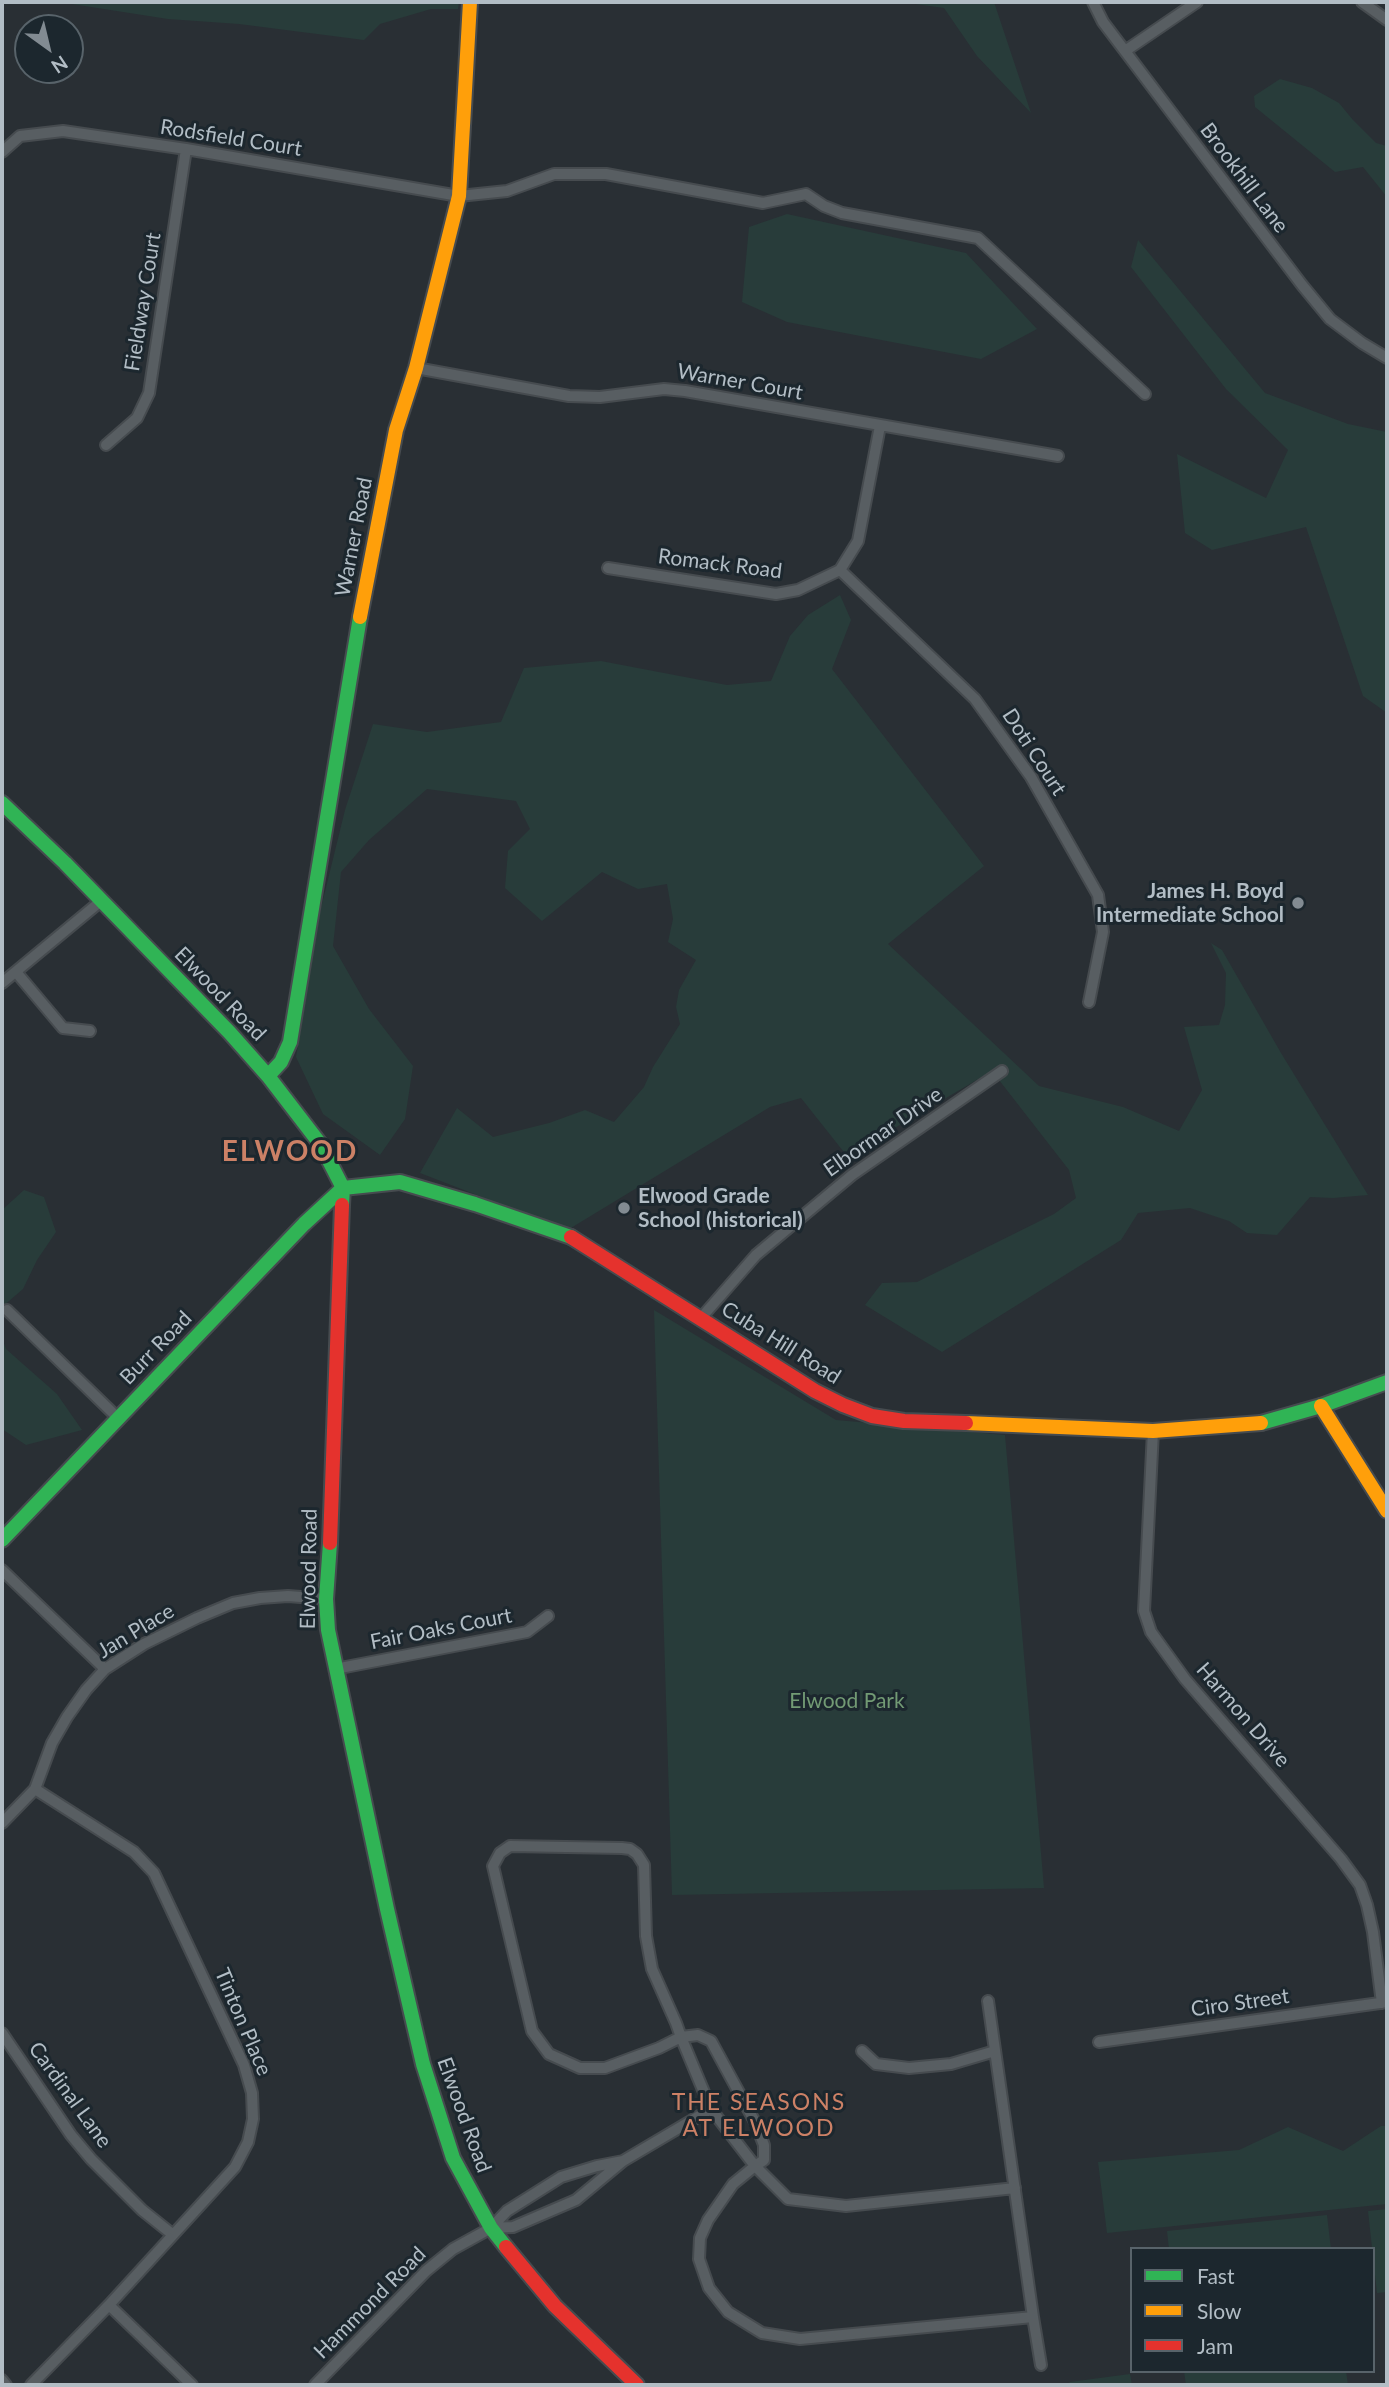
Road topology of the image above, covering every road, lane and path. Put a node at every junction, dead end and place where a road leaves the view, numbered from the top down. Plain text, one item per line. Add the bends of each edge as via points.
1 (470, 2) edge
2 (1093, 2) edge
3 (1197, 2) edge
4 (1362, 2) edge
5 (1387, 20) edge
6 (1125, 51) junction
7 (186, 149) junction
8 (2, 152) edge
9 (460, 196) junction
10 (1387, 358) edge
11 (416, 368) junction
12 (1144, 394) dead end
13 (880, 426) junction
14 (106, 445) dead end
15 (1058, 456) dead end
16 (608, 568) dead end
17 (840, 570) junction
18 (2, 803) edge
19 (101, 901) junction
20 (16, 972) junction
21 (2, 983) edge
22 (1089, 1002) dead end
23 (90, 1031) dead end
24 (1002, 1071) dead end
25 (268, 1076) junction
26 (343, 1188) junction
27 (7, 1310) dead end
28 (701, 1318) junction
29 (1387, 1382) edge
30 (1321, 1406) junction
31 (118, 1418) junction
32 (1153, 1431) junction
33 (1387, 1511) edge
34 (2, 1540) edge
35 (2, 1570) edge
36 (326, 1599) junction
37 (548, 1616) dead end
38 (105, 1669) junction
39 (335, 1669) junction
40 (35, 1788) junction
41 (2, 1824) edge
42 (988, 2001) dead end
43 (1385, 2002) edge
44 (2, 2033) edge
45 (681, 2037) junction
46 (1098, 2042) dead end
47 (862, 2051) dead end
48 (995, 2051) junction
49 (712, 2109) junction
50 (623, 2161) junction
51 (755, 2166) junction
52 (1015, 2188) junction
53 (491, 2228) junction
54 (172, 2234) junction
55 (109, 2305) junction
56 (1033, 2317) junction
57 (1041, 2365) dead end
58 (2, 2379) edge
59 (6, 2385) edge
60 (31, 2385) edge
61 (192, 2385) edge
62 (315, 2385) edge
63 (637, 2385) edge

1 - 9 main road, Warner Road
2 - 6 street, Brookhill Lane
3 - 6 street
4 - 5 street
6 - 10 street, Brookhill Lane via 1330,318
7 - 8 street, Rodsfield Court via 63,131 20,136
7 - 9 street, Rodsfield Court
7 - 14 street, Fieldway Court via 149,393 137,418
9 - 11 main road, Warner Road
9 - 12 street, Rodsfield Court via 506,191 554,174 606,174 763,203 806,194 842,213 978,238
11 - 13 street, Warner Court via 569,396 685,391
11 - 25 main road, Warner Road via 396,430 380,506 290,1042
13 - 15 street, Warner Court
13 - 17 street via 858,541
16 - 17 street, Romack Road via 776,594 798,590
17 - 22 street, Doti Court via 975,699 1031,777 1098,895 1103,932
18 - 19 main road, Elwood Road
19 - 20 street
19 - 25 main road, Elwood Road
20 - 21 street
20 - 23 street via 64,1028
24 - 28 street, Elbormar Drive via 852,1175 756,1255
25 - 26 main road, Elwood Road via 321,1145
26 - 28 main road, Cuba Hill Road via 400,1182 572,1237
26 - 31 main road, Burr Road
26 - 36 main road, Elwood Road
27 - 31 street
28 - 32 main road, Cuba Hill Road via 815,1391 872,1416
29 - 30 main road, Cuba Hill Road
30 - 32 main road, Cuba Hill Road via 1263,1423
30 - 33 main road
31 - 34 main road, Burr Road
32 - 43 street, Harmon Drive via 1144,1611 1151,1632 1185,1679 1360,1885
35 - 38 street
36 - 38 street, Jan Place via 288,1596 233,1603 144,1644
36 - 39 main road, Elwood Road
37 - 39 street, Fair Oaks Court via 527,1632
38 - 40 street, Jan Place via 67,1717
39 - 53 main road, Elwood Road via 423,2064 453,2158
40 - 41 street, Jan Place
40 - 54 street, Tinton Place via 135,1852 154,1873 244,2064 254,2119 248,2142 235,2167
42 - 48 street
43 - 46 street, Ciro Street
44 - 54 street, Cardinal Lane via 91,2159
45 - 45 street via 652,1969 644,1865 637,1854 622,1848 537,1845 510,1846 500,1853 493,1866 532,2031 549,2054 580,2068 605,2068
45 - 49 street
45 - 51 street via 698,2035 711,2041 764,2145 764,2160
47 - 48 street via 876,2064 909,2068 951,2064
48 - 52 street
49 - 50 street
49 - 51 street
50 - 53 street via 561,2177 507,2211
50 - 53 street via 576,2200 513,2227
51 - 52 street via 788,2199 846,2206
51 - 56 street via 733,2184 708,2220 699,2238 699,2259 709,2288 728,2312 762,2333 800,2339
52 - 56 street
53 - 62 street, Hammond Road via 426,2271
53 - 63 main road, Elwood Road via 555,2306
54 - 55 street, Tinton Place
55 - 60 street, Tinton Place
55 - 61 street
56 - 57 street
58 - 59 street

